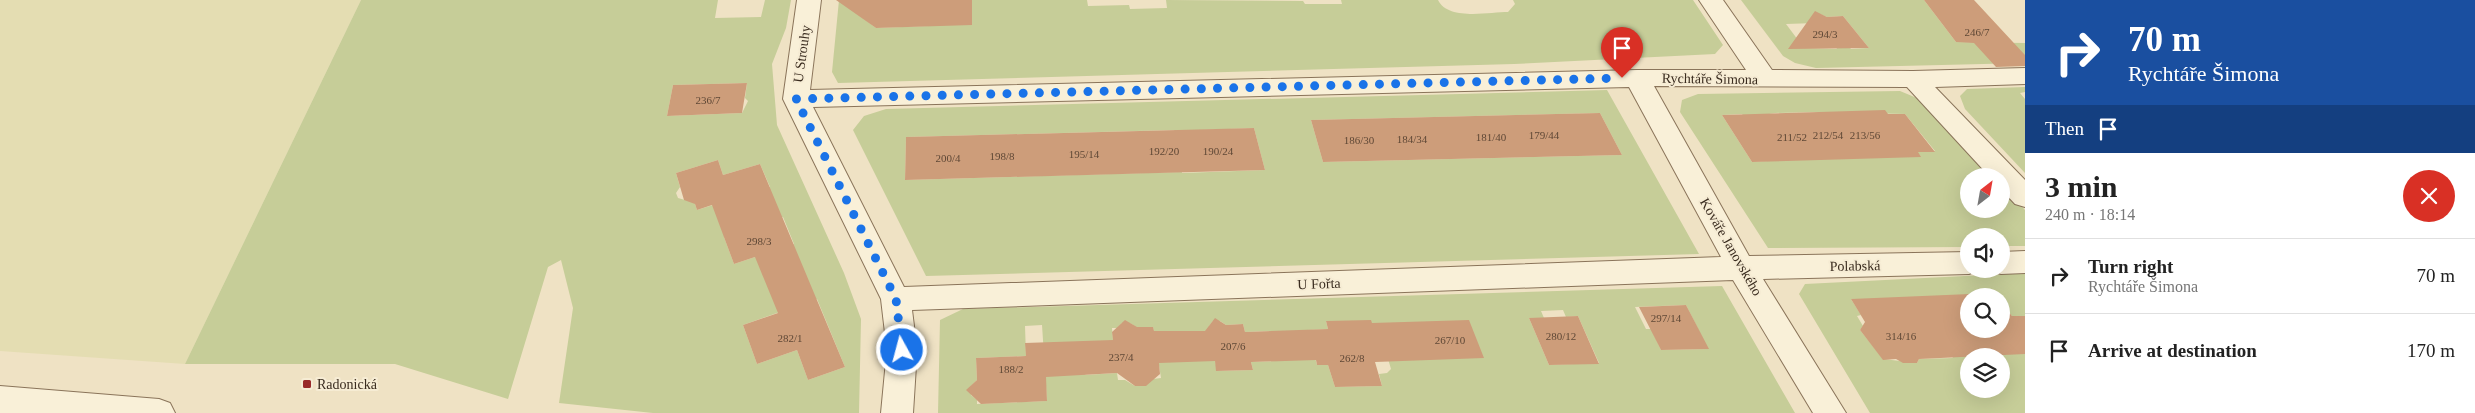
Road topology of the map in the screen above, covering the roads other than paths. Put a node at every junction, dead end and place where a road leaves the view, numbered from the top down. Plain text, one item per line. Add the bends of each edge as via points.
1 (809, 0) edge
2 (1711, 0) edge
3 (2025, 76) edge
4 (1637, 78) junction
5 (1913, 79) junction
6 (1766, 80) junction
7 (796, 99) junction
8 (2025, 197) edge
9 (2025, 262) edge
10 (2010, 263) edge
11 (1960, 264) edge
12 (1741, 268) junction
13 (896, 299) junction
14 (0, 400) edge
15 (159, 413) edge
16 (897, 413) edge
17 (1830, 413) edge

1 - 7 street, U Strouhy
2 - 6 street
3 - 5 street, Rychtáře Šimona
4 - 6 street, Rychtáře Šimona
4 - 7 street, Rychtáře Šimona
4 - 12 street, Kováře Janovského
5 - 6 street, Rychtáře Šimona
5 - 8 street
7 - 13 street, U Strouhy
9 - 10 street
11 - 12 street, Polabská
12 - 13 street, U Fořta
12 - 17 street, Kováře Janovského
13 - 16 street, U Strouhy via 902,350
14 - 15 street

